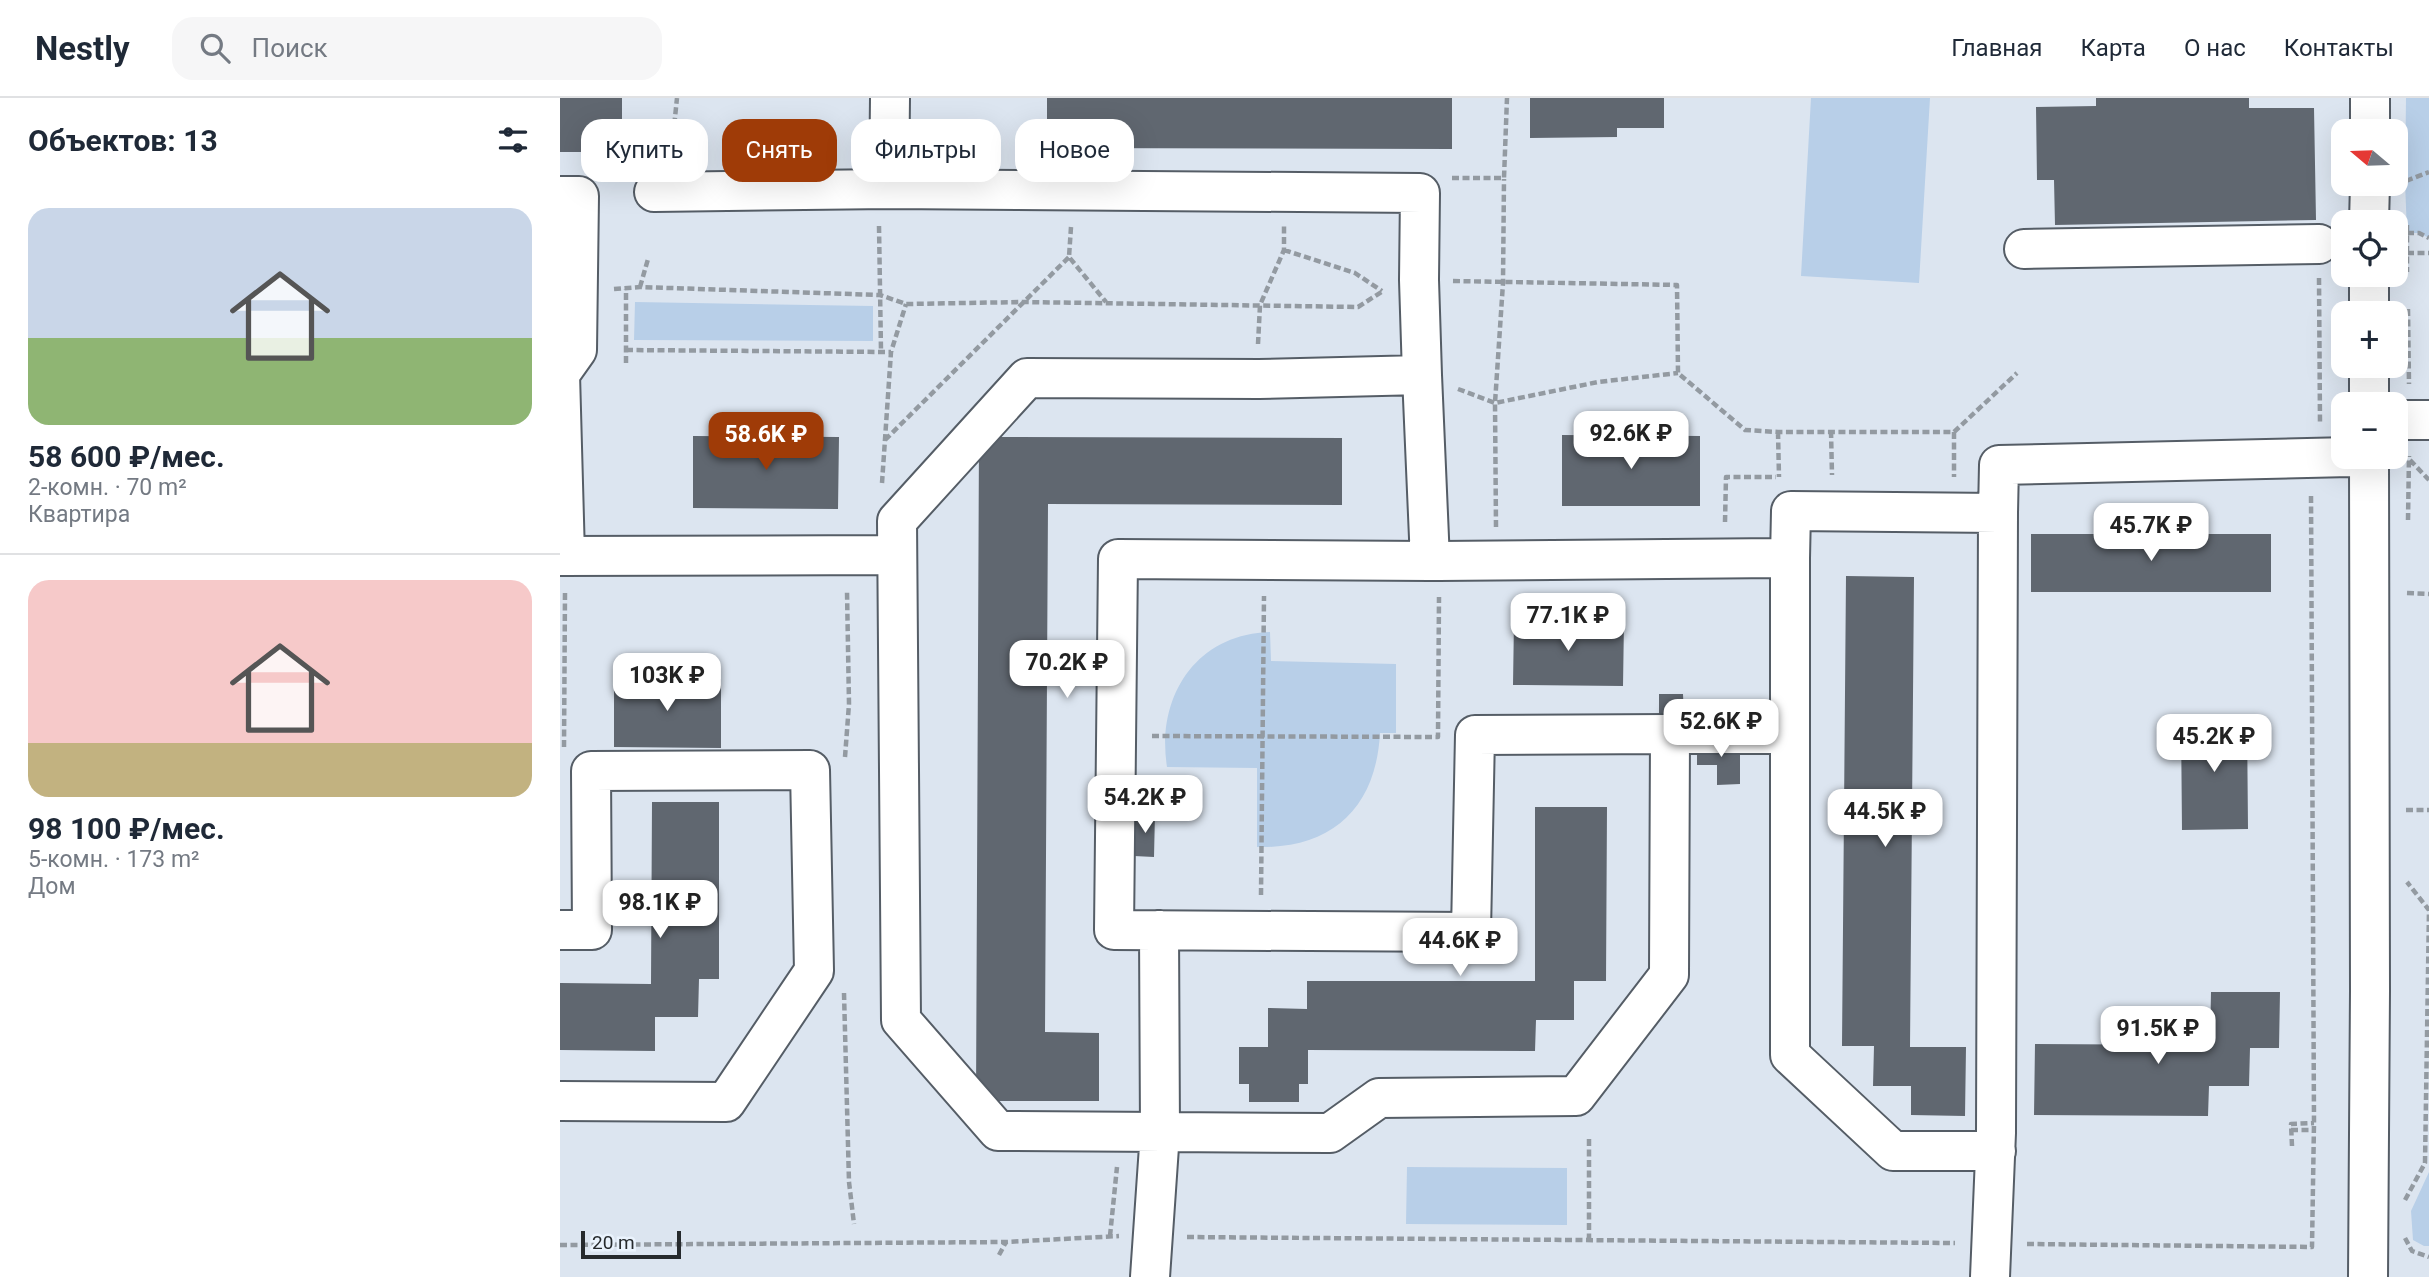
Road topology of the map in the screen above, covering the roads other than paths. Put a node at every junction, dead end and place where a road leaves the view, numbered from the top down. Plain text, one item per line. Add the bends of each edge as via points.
1 (890, 98) edge
2 (2370, 98) edge
3 (2370, 119) edge
4 (889, 189) junction
5 (654, 192) road end
6 (560, 196) edge
7 (2319, 244) dead end
8 (2024, 249) dead end
9 (560, 373) edge
10 (1422, 375) junction
11 (2408, 420) edge
12 (2429, 420) edge
13 (2331, 457) edge
14 (2369, 469) edge
15 (1998, 513) junction
16 (896, 555) junction
17 (563, 556) edge
18 (1790, 558) junction
19 (1435, 561) junction
20 (1671, 734) junction
21 (1790, 734) junction
22 (560, 930) edge
23 (1159, 930) junction
24 (560, 1101) edge
25 (1160, 1132) junction
26 (1996, 1151) junction
27 (1150, 1277) edge
28 (1990, 1277) edge
29 (2368, 1277) edge

1 - 4 street
2 - 3 street
4 - 5 street
4 - 10 street via 1420,193
6 - 9 street via 579,196 578,350
7 - 8 street
9 - 17 street
10 - 16 street via 1027,378 897,521
10 - 19 street
11 - 12 street
13 - 15 street via 1999,465
14 - 29 street
15 - 18 street via 1791,511
15 - 26 street
16 - 17 street
16 - 25 street via 901,1020 998,1131
18 - 19 street
18 - 21 street
19 - 23 street via 1118,559 1114,930
20 - 21 street
20 - 23 street via 1475,736 1471,932
20 - 25 street via 1670,975 1576,1096 1379,1098 1330,1133
21 - 26 street via 1790,1055 1893,1151
22 - 24 street via 593,930 591,771 810,770 814,971 726,1102
23 - 25 street
25 - 27 street
26 - 28 street

